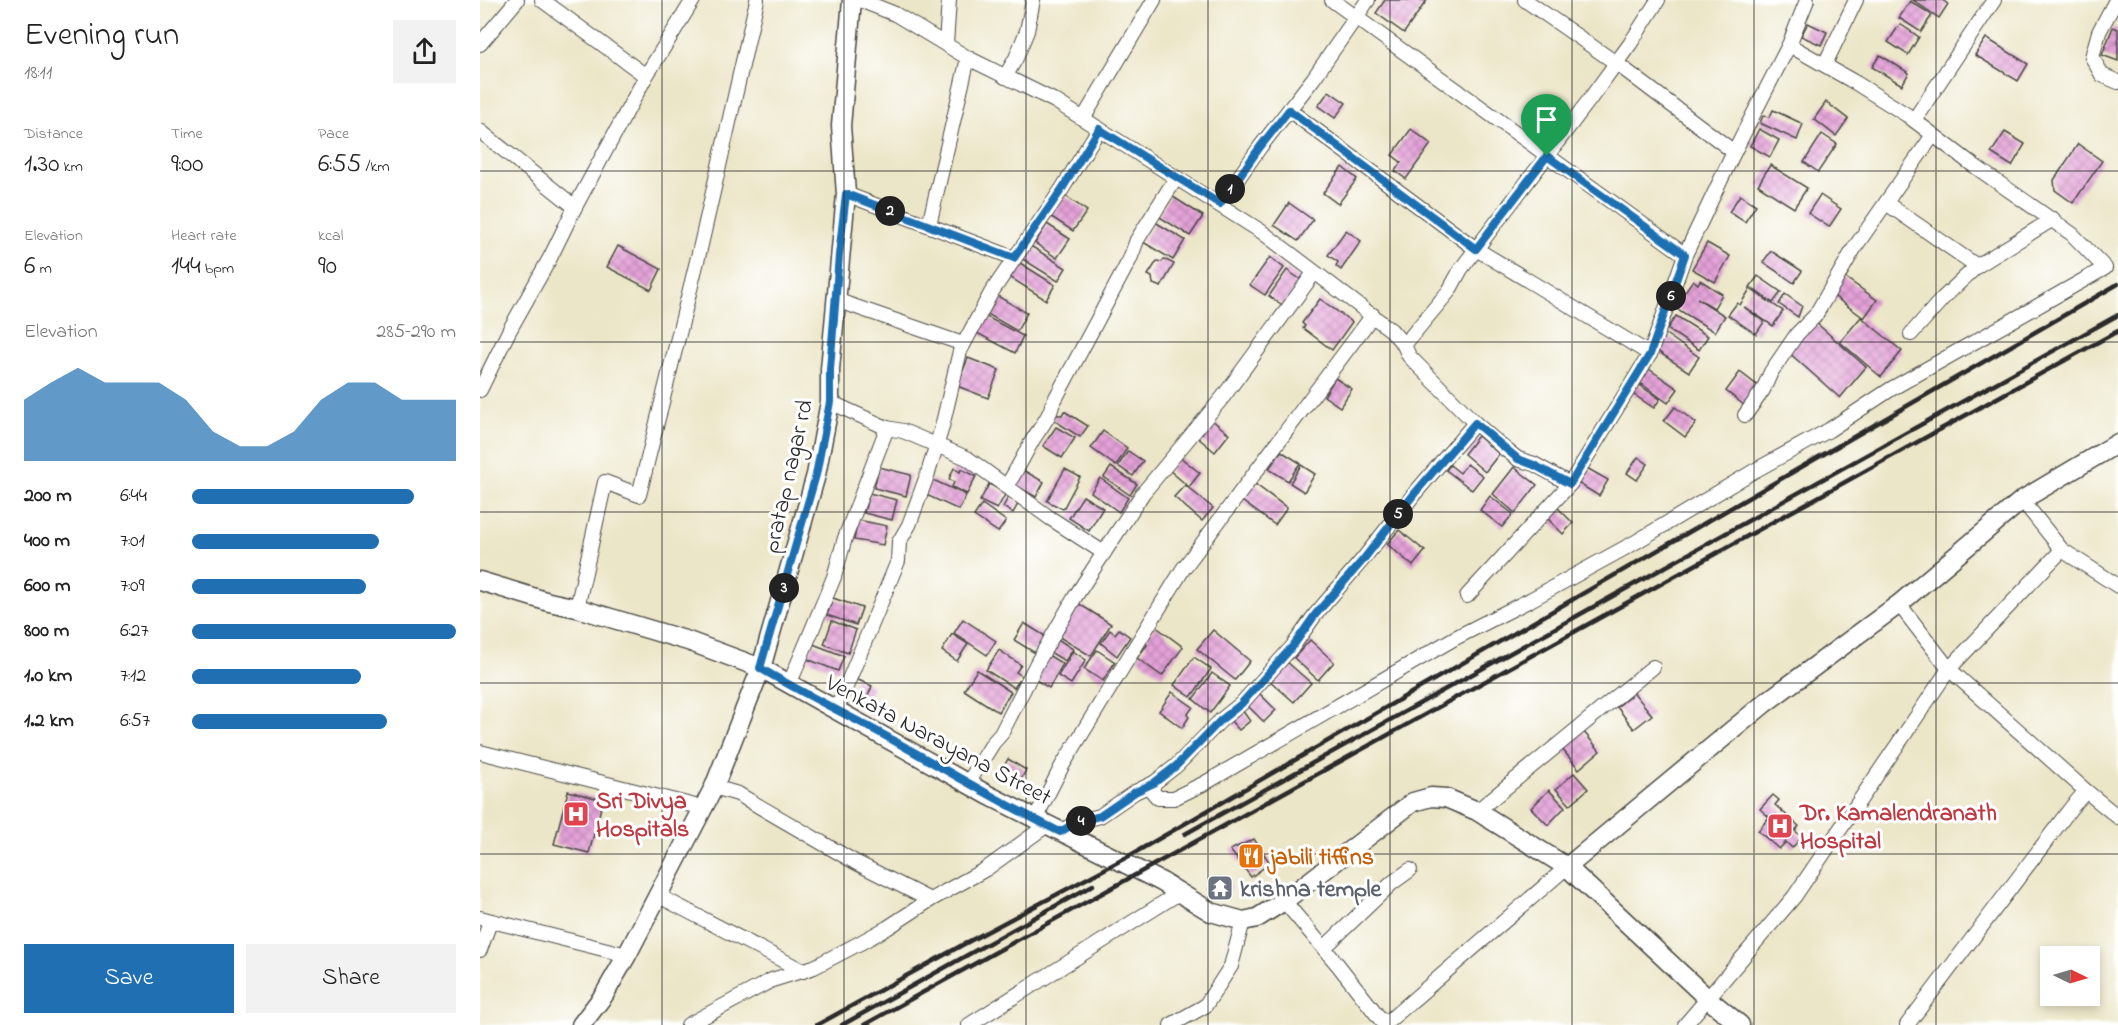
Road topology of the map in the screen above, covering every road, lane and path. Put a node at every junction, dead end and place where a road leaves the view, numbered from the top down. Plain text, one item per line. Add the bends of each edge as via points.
1 (517, 0) edge
2 (542, 0) edge
3 (693, 0) edge
4 (757, 0) edge
5 (852, 0) edge
6 (860, 0) edge
7 (949, 0) edge
8 (1033, 0) edge
9 (1154, 0) edge
10 (1332, 0) edge
11 (1368, 0) edge
12 (1525, 0) edge
13 (1658, 0) edge
14 (1807, 0) edge
15 (1856, 0) edge
16 (1994, 0) edge
17 (2116, 0) edge
18 (1356, 18) junction
19 (480, 44) edge
20 (946, 44) junction
21 (1789, 45) junction
22 (968, 58) junction
23 (1617, 63) junction
24 (1825, 64) junction
25 (646, 76) junction
26 (1005, 77) junction
27 (2118, 82) edge
28 (1289, 110) junction
29 (1083, 118) junction
30 (1914, 120) junction
31 (1099, 129) junction
32 (480, 131) edge
33 (1933, 135) junction
34 (1734, 152) junction
35 (1547, 156) junction
36 (1176, 178) junction
37 (846, 194) junction
38 (1886, 203) junction
39 (1220, 204) junction
40 (575, 207) junction
41 (2053, 219) junction
42 (929, 225) junction
43 (1476, 249) junction
44 (1685, 255) junction
45 (1014, 258) junction
46 (2118, 261) edge
47 (1977, 267) junction
48 (2105, 268) junction
49 (1314, 273) junction
50 (836, 300) junction
51 (1373, 315) junction
52 (1911, 334) dead end
53 (963, 344) junction
54 (1404, 345) junction
55 (1650, 354) junction
56 (480, 390) edge
57 (830, 402) junction
58 (1745, 415) dead end
59 (1475, 423) junction
60 (887, 428) junction
61 (2118, 443) edge
62 (935, 446) junction
63 (1570, 484) junction
64 (1006, 487) junction
65 (2022, 500) junction
66 (2062, 550) junction
67 (1104, 553) junction
68 (480, 581) edge
69 (2118, 586) edge
70 (1467, 596) dead end
71 (1899, 604) junction
72 (578, 608) junction
73 (760, 668) junction
74 (1653, 668) dead end
75 (1949, 669) junction
76 (789, 685) junction
77 (836, 711) junction
78 (480, 752) edge
79 (968, 783) junction
80 (1154, 783) junction
81 (714, 787) junction
82 (2086, 791) junction
83 (703, 808) junction
84 (1477, 811) junction
85 (2118, 817) edge
86 (1047, 826) junction
87 (1567, 867) junction
88 (1410, 870) dead end
89 (1179, 893) junction
90 (659, 896) junction
91 (930, 900) junction
92 (1284, 901) junction
93 (485, 920) edge
94 (1243, 921) junction
95 (1324, 948) junction
96 (480, 950) edge
97 (627, 955) junction
98 (804, 971) junction
99 (1707, 998) junction
100 (581, 1025) edge
101 (688, 1025) edge
102 (969, 1025) edge
103 (1171, 1025) edge
104 (1384, 1025) edge
105 (1685, 1025) edge
106 (1740, 1025) edge
107 (1907, 1025) edge

1 - 19 street
2 - 25 street
3 - 25 street
4 - 72 street via 639,495 605,482
5 - 37 street, pratap nagar rd via 841,126
6 - 20 street via 895,14
7 - 20 street
8 - 26 street via 1027,31
9 - 29 street
10 - 18 street
11 - 18 street
12 - 23 street
13 - 23 street
14 - 21 street
15 - 24 street
16 - 30 street
17 - 27 street via 2099,32 2092,57 2102,75
18 - 28 street
18 - 35 street
20 - 22 street
21 - 24 street
21 - 34 street
22 - 26 street
22 - 42 street
23 - 34 street
23 - 35 street
24 - 30 street
25 - 40 street
26 - 29 street
28 - 39 street
28 - 43 street
29 - 31 street
30 - 33 street
31 - 36 street
31 - 45 street
32 - 40 street
33 - 38 street
33 - 41 street
34 - 44 street
35 - 43 street
35 - 44 street
36 - 39 street
36 - 64 street via 1137,240 1052,411
37 - 42 street
37 - 50 street, pratap nagar rd
38 - 47 street
38 - 58 street via 1815,316 1770,372
39 - 49 street
40 - 56 street
41 - 47 street
41 - 48 street
42 - 45 street
43 - 54 street via 1449,291
43 - 55 street
44 - 55 street
45 - 53 street
46 - 48 street
47 - 52 street
48 - 80 street via 1891,389 1829,430 1634,543 1455,638 1205,783 1167,799 1158,798 1152,791
49 - 51 street
49 - 67 street via 1223,397 1153,479
50 - 53 street
50 - 57 street, pratap nagar rd
51 - 54 street
51 - 86 street via 1183,569 1062,766
53 - 62 street
54 - 59 street via 1409,356
55 - 63 street
57 - 60 street
57 - 73 street, pratap nagar rd via 816,475
59 - 63 street via 1518,459
59 - 80 street via 1293,646 1241,704
60 - 62 street
60 - 76 street via 834,577
61 - 65 street
62 - 64 street via 967,458
62 - 77 street via 909,525 899,542 898,561
63 - 70 street
64 - 67 street
65 - 66 street
65 - 71 street
66 - 69 street
66 - 75 street
67 - 79 street via 1049,641 1001,734
68 - 72 street, Venkata Narayana Street
71 - 75 street
71 - 87 street via 1765,703
72 - 73 street, Venkata Narayana Street via 688,641
73 - 76 street, Venkata Narayana Street
73 - 81 street, pratap nagar rd
74 - 84 street
75 - 82 street
75 - 99 street via 1794,897
76 - 77 street, Venkata Narayana Street
77 - 79 street, Venkata Narayana Street
78 - 83 street
79 - 86 street, Venkata Narayana Street
80 - 86 street via 1100,816
81 - 83 street, pratap nagar rd
81 - 91 street via 738,794
82 - 85 street
82 - 107 street
83 - 90 street, pratap nagar rd
84 - 87 street
84 - 92 street via 1446,798 1413,802
86 - 89 street, Venkata Narayana Street
86 - 91 street via 986,869
87 - 99 street
87 - 104 street
88 - 95 street
89 - 94 street, Venkata Narayana Street via 1211,912
89 - 102 street
90 - 97 street, pratap nagar rd
90 - 98 street
91 - 98 street via 887,928
92 - 94 street via 1257,918
92 - 95 street
93 - 96 street
93 - 97 street
94 - 103 street via 1231,966 1205,1006
95 - 104 street
97 - 100 street, pratap nagar rd
98 - 101 street via 772,980
99 - 105 street
99 - 106 street

